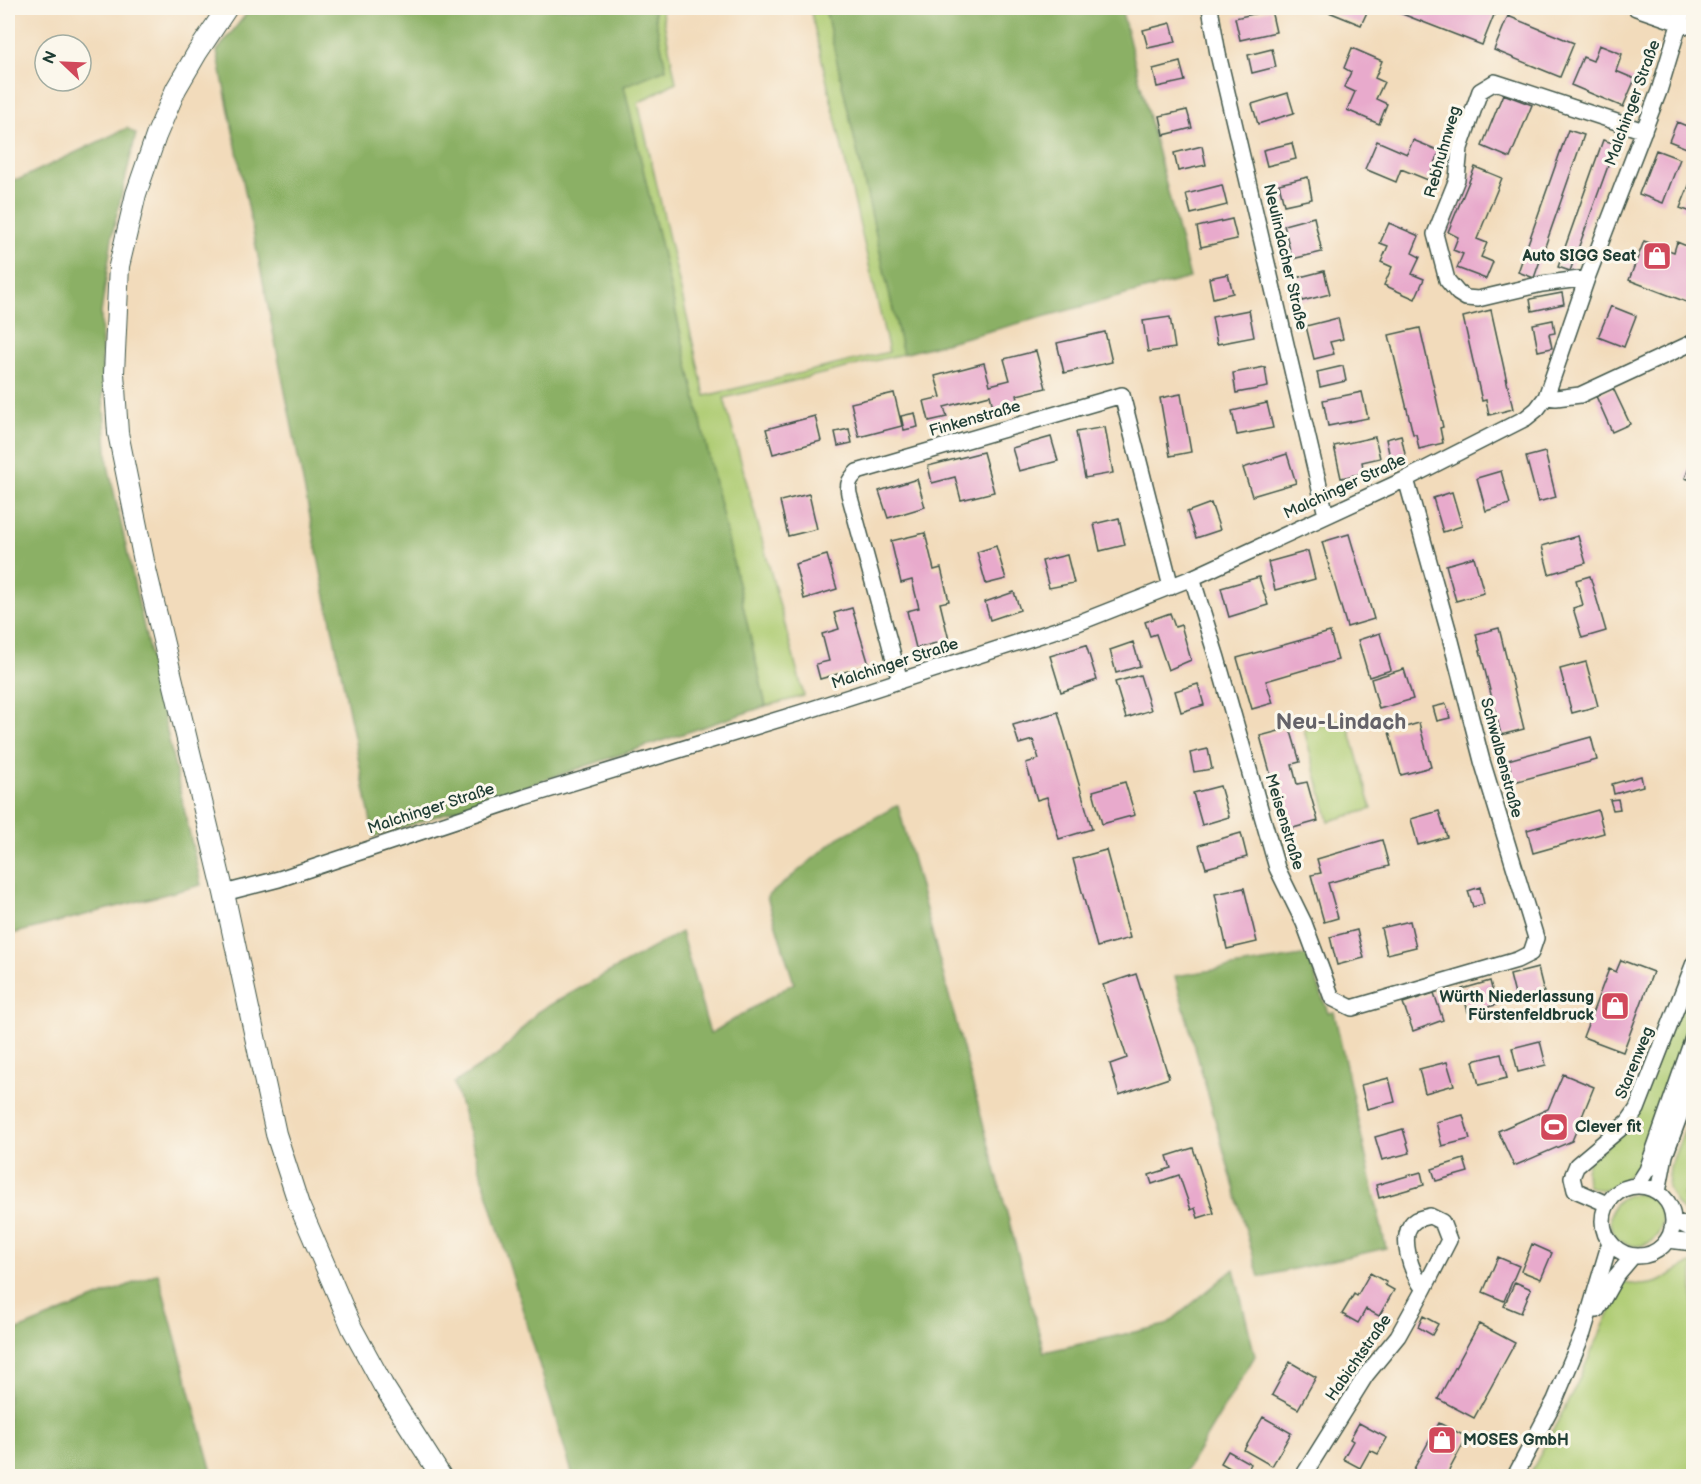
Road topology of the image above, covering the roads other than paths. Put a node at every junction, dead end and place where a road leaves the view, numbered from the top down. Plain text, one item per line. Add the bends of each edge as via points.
1 (227, 8) edge
2 (1210, 8) edge
3 (1636, 8) edge
4 (1684, 8) edge
5 (1686, 26) edge
6 (1644, 131) junction
7 (1587, 278) junction
8 (1694, 342) edge
9 (1546, 397) junction
10 (1406, 479) junction
11 (1326, 515) junction
12 (1192, 578) junction
13 (1172, 587) junction
14 (900, 681) junction
15 (224, 893) junction
16 (1694, 963) edge
17 (1440, 982) joint
18 (1694, 1035) edge
19 (1694, 1077) edge
20 (1636, 1186) junction
21 (1658, 1192) junction
22 (1607, 1204) junction
23 (1673, 1220) junction
24 (1694, 1230) edge
25 (1668, 1240) junction
26 (1610, 1242) junction
27 (1694, 1243) edge
28 (1633, 1256) junction
29 (1424, 1289) dead end
30 (1583, 1333) junction
31 (441, 1476) edge
32 (1303, 1476) edge
33 (1515, 1476) edge

1 - 15 main road via 176,89 136,194 119,266 114,373 118,433 130,495
2 - 11 street, Neulindacher Straße
3 - 5 street
4 - 5 street, Malchinger Straße
5 - 6 street, Malchinger Straße
6 - 7 street, Malchinger Straße
6 - 7 street, Rebhuhnweg via 1495,82 1480,91 1460,148 1457,179 1436,234 1447,280 1466,298 1478,299
7 - 9 street, Malchinger Straße
8 - 9 street via 1580,395
9 - 10 street, Malchinger Straße via 1526,418
10 - 11 street, Malchinger Straße
10 - 17 street, Schwalbenstraße via 1482,761 1536,938 1531,953 1517,960
11 - 12 street, Malchinger Straße
12 - 13 street, Malchinger Straße
12 - 17 street, Meisenstraße via 1277,868 1304,923 1332,998 1352,1008
13 - 14 street, Malchinger Straße via 1078,623
13 - 14 street, Finkenstraße via 1122,395 857,472 848,486 849,494
14 - 15 street, Malchinger Straße via 525,797 279,879
15 - 31 main road via 276,1134 299,1206 352,1328
16 - 22 street, Starenweg via 1637,1109 1628,1122 1577,1165 1572,1177 1575,1190
18 - 20 street via 1647,1170
19 - 21 street via 1665,1155
20 - 21 street
20 - 22 street via 1620,1191
21 - 23 street via 1669,1204
22 - 26 street via 1603,1219
23 - 24 street
23 - 25 street
25 - 27 street
25 - 28 street via 1649,1255
26 - 28 street
26 - 30 street
28 - 30 street via 1616,1276
29 - 32 street, Habichtstraße via 1398,1336 1366,1375
30 - 33 street via 1555,1400

